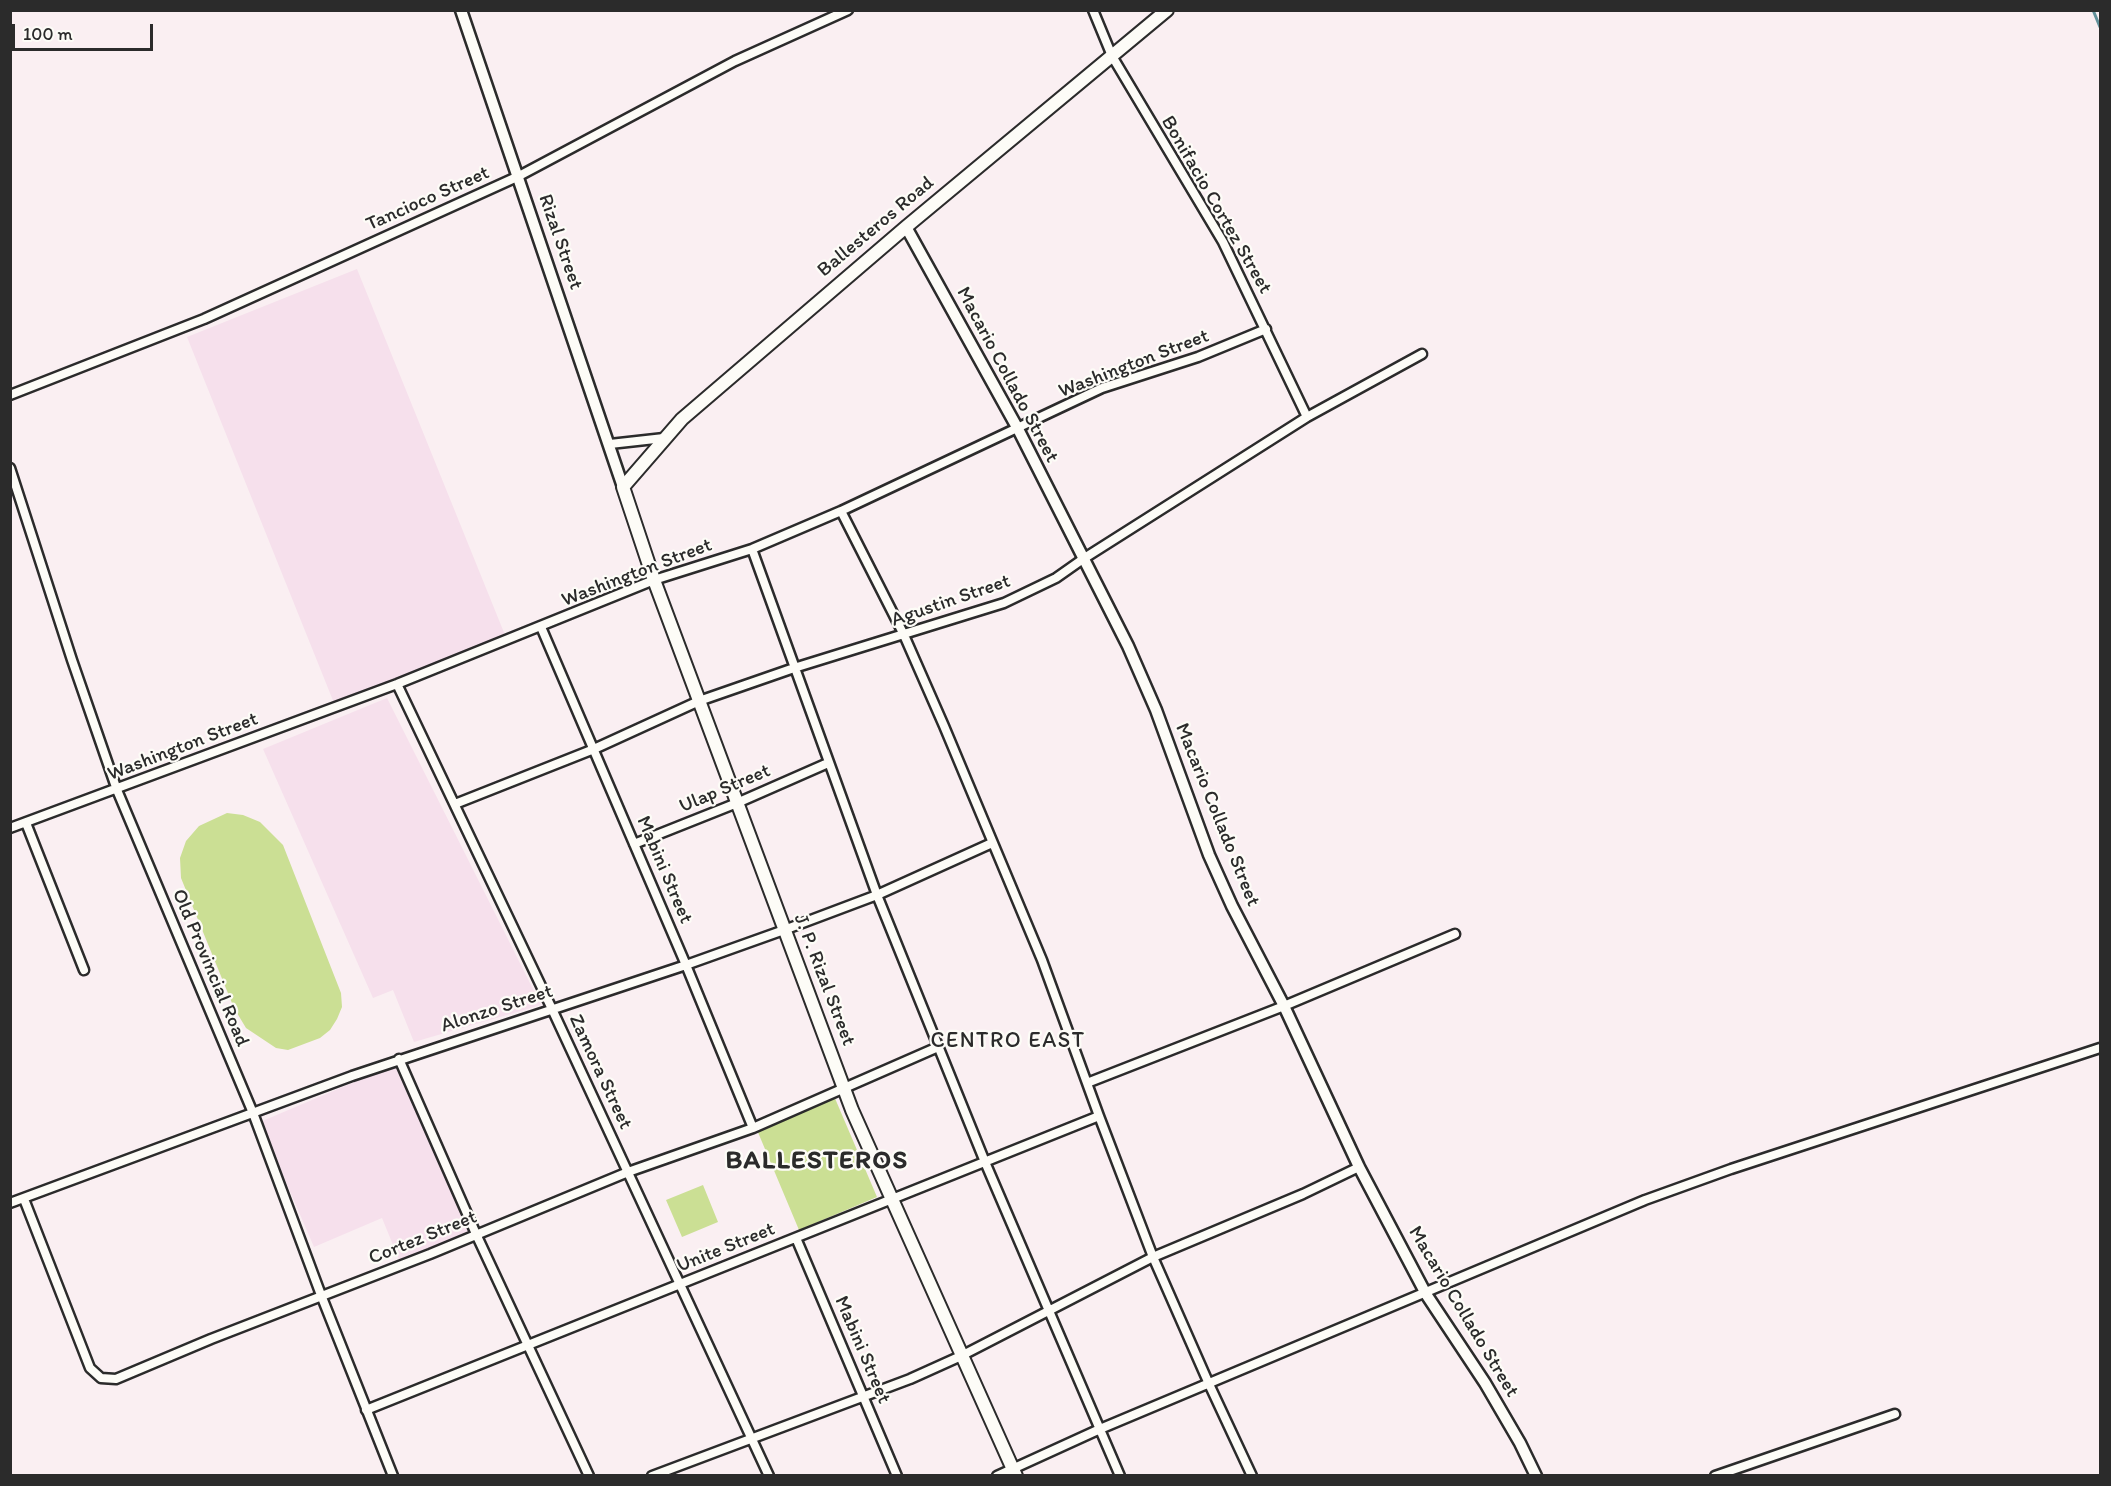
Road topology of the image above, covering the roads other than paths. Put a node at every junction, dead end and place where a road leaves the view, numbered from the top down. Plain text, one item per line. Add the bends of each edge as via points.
1 (461, 10) edge
2 (848, 10) edge
3 (1093, 10) edge
4 (1167, 10) edge
5 (1112, 56) junction
6 (519, 176) junction
7 (906, 227) junction
8 (1266, 329) junction
9 (1422, 354) dead end
10 (10, 395) edge
11 (1307, 417) junction
12 (1018, 429) junction
13 (664, 438) junction
14 (610, 444) junction
15 (10, 468) edge
16 (623, 487) junction
17 (841, 511) junction
18 (752, 549) junction
19 (1083, 559) junction
20 (654, 580) junction
21 (541, 627) junction
22 (904, 635) junction
23 (794, 668) junction
24 (398, 684) junction
25 (699, 701) junction
26 (594, 749) junction
27 (828, 763) junction
28 (117, 790) junction
29 (737, 803) junction
30 (454, 804) junction
31 (26, 823) junction
32 (10, 828) edge
33 (992, 843) junction
34 (634, 844) junction
35 (877, 895) junction
36 (784, 930) junction
37 (1455, 934) dead end
38 (686, 965) junction
39 (84, 970) dead end
40 (1284, 1006) junction
41 (552, 1009) junction
42 (938, 1047) junction
43 (2100, 1048) edge
44 (399, 1059) junction
45 (1087, 1083) junction
46 (844, 1087) junction
47 (252, 1113) junction
48 (1099, 1116) junction
49 (753, 1128) junction
50 (985, 1162) junction
51 (1359, 1167) junction
52 (628, 1172) junction
53 (24, 1198) junction
54 (892, 1201) junction
55 (10, 1203) edge
56 (476, 1234) junction
57 (796, 1238) junction
58 (1153, 1257) junction
59 (680, 1285) junction
60 (1426, 1294) junction
61 (321, 1295) junction
62 (1050, 1310) junction
63 (528, 1347) junction
64 (961, 1356) junction
65 (1209, 1384) junction
66 (863, 1395) junction
67 (366, 1410) junction
68 (1895, 1414) dead end
69 (1100, 1429) junction
70 (750, 1437) junction
71 (1014, 1472) edge
72 (393, 1476) edge
73 (589, 1476) edge
74 (652, 1476) edge
75 (769, 1476) edge
76 (897, 1476) edge
77 (998, 1476) edge
78 (1119, 1476) edge
79 (1252, 1476) edge
80 (1536, 1476) edge
81 (1715, 1476) edge

1 - 6 street, Rizal Street
2 - 6 street, Tancioco Street via 735,61
3 - 5 street, Bonifacio Cortez Street
4 - 5 main road, Ballesteros Road
5 - 7 main road, Ballesteros Road
5 - 8 street, Bonifacio Cortez Street via 1223,242
6 - 10 street, Tancioco Street via 204,319
6 - 14 street, Rizal Street
7 - 12 street, Macario Collado Street
7 - 13 main road, Ballesteros Road
8 - 11 street, Bonifacio Cortez Street
8 - 12 street, Washington Street via 1206,354 1102,388
9 - 11 street, Agustin Street
11 - 19 street, Agustin Street
12 - 17 street, Washington Street
12 - 19 street, Macario Collado Street
13 - 14 street
13 - 16 main road, Ballesteros Road
14 - 16 street, Rizal Street
15 - 28 street, Old Provincial Road
16 - 20 main road, J. P. Rizal Street
17 - 18 street, Washington Street
17 - 22 street
18 - 20 street, Washington Street
18 - 23 street
19 - 22 street, Agustin Street via 1056,578 1004,603
19 - 40 street, Macario Collado Street via 1141,674 1209,855
20 - 21 street, Washington Street
20 - 25 main road, J. P. Rizal Street
21 - 24 street, Washington Street
21 - 26 street, Mabini Street
22 - 23 street, Agustin Street
22 - 33 street
23 - 25 street, Agustin Street
23 - 27 street
24 - 28 street, Washington Street
24 - 30 street, Zamora Street
25 - 26 street, Agustin Street
25 - 29 main road, J. P. Rizal Street
26 - 30 street, Agustin Street
26 - 34 street, Mabini Street
27 - 29 street, Ulap Street
27 - 35 street
28 - 31 street, Washington Street
28 - 47 street, Old Provincial Road
29 - 34 street, Ulap Street
29 - 36 main road, J. P. Rizal Street
30 - 41 street, Zamora Street
31 - 32 street, Washington Street
31 - 39 street
33 - 35 street, Alonzo Street
33 - 45 street via 1042,960
34 - 38 street, Mabini Street
35 - 36 street, Alonzo Street
35 - 42 street
36 - 38 street, Alonzo Street
36 - 46 main road, J. P. Rizal Street
37 - 40 street
38 - 41 street, Alonzo Street
38 - 49 street, Mabini Street
40 - 45 street
40 - 51 street, Macario Collado Street
41 - 44 street, Alonzo Street
41 - 52 street, Zamora Street
42 - 46 street, Cortez Street
42 - 50 street
43 - 60 street via 1731,1169 1627,1208
44 - 47 street, Alonzo Street
44 - 56 street
45 - 48 street
46 - 49 street, Cortez Street
46 - 54 main road, J. P. Rizal Street
47 - 53 street, Alonzo Street
47 - 61 street, Old Provincial Road
48 - 50 street, Unite Street
48 - 58 street
49 - 52 street, Cortez Street
50 - 54 street, Unite Street
50 - 62 street
51 - 58 street
51 - 60 street, Macario Collado Street
52 - 56 street, Cortez Street
52 - 59 street, Zamora Street
53 - 55 street, Alonzo Street
53 - 61 street, Cortez Street via 90,1368 101,1378 116,1379
54 - 57 street, Unite Street
54 - 64 main road, J. P. Rizal Street
56 - 61 street, Cortez Street
56 - 63 street
57 - 59 street, Unite Street
57 - 66 street, Mabini Street
58 - 62 street
58 - 65 street
59 - 63 street, Unite Street
59 - 70 street, Zamora Street
60 - 65 street
60 - 80 street, Macario Collado Street via 1485,1383
61 - 67 street, Old Provincial Road
62 - 64 street
62 - 69 street
63 - 67 street, Unite Street
63 - 73 street
64 - 66 street
64 - 71 main road, J. P. Rizal Street
65 - 69 street
65 - 79 street
66 - 70 street
66 - 76 street, Mabini Street
67 - 72 street, Old Provincial Road
68 - 81 street
69 - 71 street
69 - 78 street
70 - 74 street
70 - 75 street, Zamora Street
71 - 77 street

